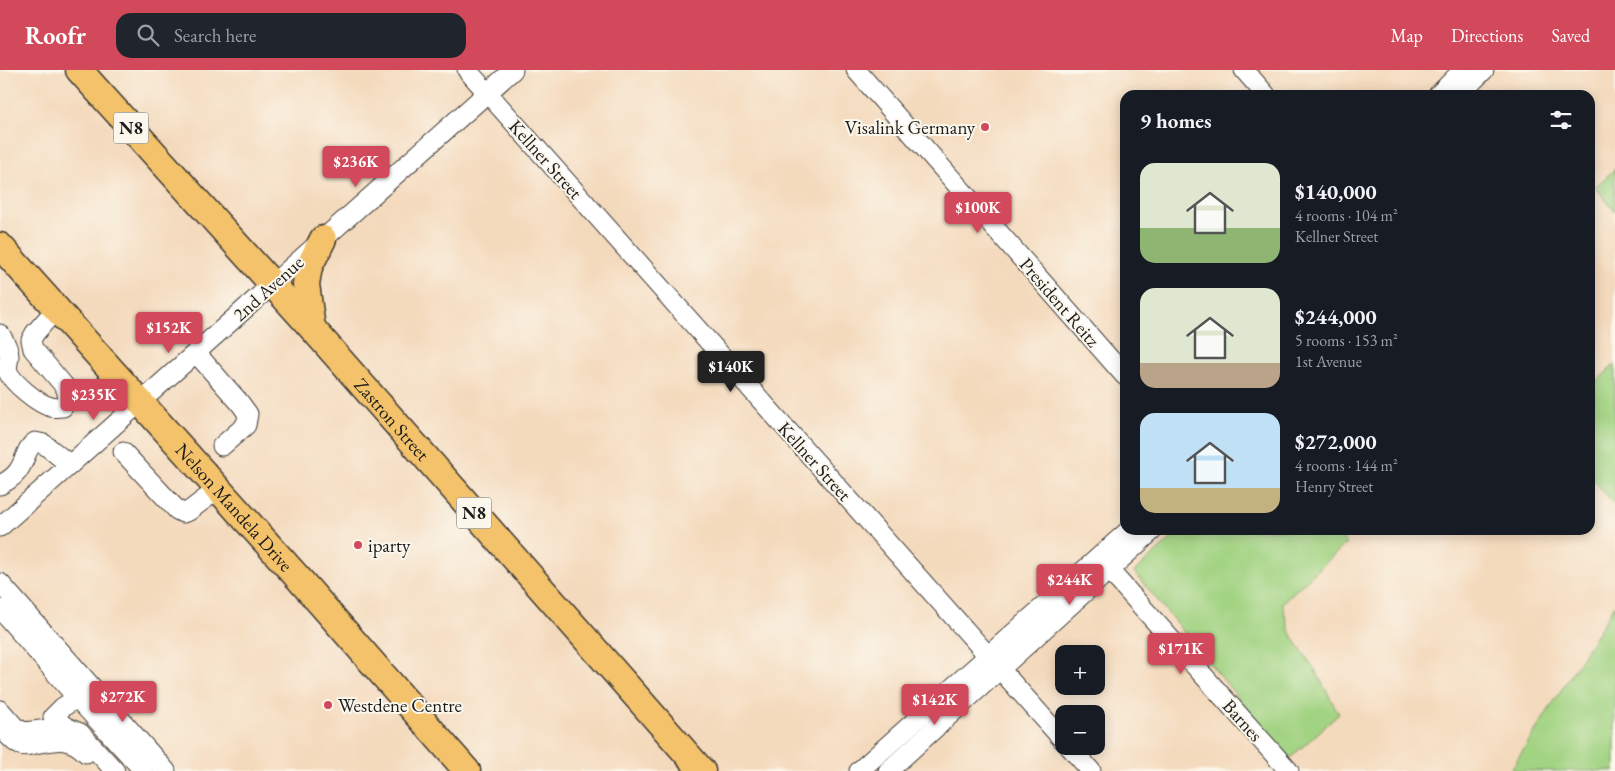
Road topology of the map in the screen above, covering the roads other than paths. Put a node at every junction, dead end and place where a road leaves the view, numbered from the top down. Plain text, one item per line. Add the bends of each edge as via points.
1 (79, 70) edge
2 (467, 70) edge
3 (513, 70) edge
4 (856, 70) edge
5 (1244, 70) edge
6 (1463, 70) edge
7 (1484, 70) edge
8 (1262, 90) edge
9 (1446, 90) edge
10 (1450, 90) edge
11 (488, 93) junction
12 (323, 239) junction
13 (0, 246) edge
14 (272, 285) junction
15 (56, 309) junction
16 (312, 328) junction
17 (0, 334) edge
18 (196, 353) junction
19 (1120, 370) edge
20 (140, 402) junction
21 (222, 446) dead end
22 (123, 452) dead end
23 (70, 465) junction
24 (0, 485) edge
25 (218, 489) junction
26 (0, 527) edge
27 (1125, 535) edge
28 (1145, 535) edge
29 (1103, 563) junction
30 (0, 583) edge
31 (0, 609) edge
32 (995, 663) junction
33 (77, 698) junction
34 (0, 710) edge
35 (0, 726) edge
36 (66, 727) junction
37 (1055, 731) edge
38 (1077, 755) edge
39 (102, 771) edge
40 (115, 771) edge
41 (144, 771) edge
42 (166, 771) edge
43 (467, 771) edge
44 (702, 771) edge
45 (859, 771) edge
46 (888, 771) edge
47 (1091, 771) edge
48 (1289, 771) edge

1 - 14 highway, Zastron Street / N8
2 - 11 street, Kellner Street
3 - 11 street, 2nd Avenue
4 - 19 street, President Reitz
5 - 8 street
6 - 9 street
7 - 10 street
11 - 12 street, 2nd Avenue
11 - 32 street, Kellner Street
12 - 14 street, 2nd Avenue
12 - 16 highway via 309,267 306,284
13 - 15 highway, Nelson Mandela Drive
14 - 16 highway, Zastron Street / N8
14 - 18 street, 2nd Avenue
15 - 17 street via 31,340 32,349 66,388 68,399 63,407 52,408 41,403 12,377 7,366 9,356
15 - 20 highway, Nelson Mandela Drive
16 - 44 highway, Zastron Street / N8
18 - 20 street, 2nd Avenue
18 - 21 street via 248,414 246,425
20 - 23 street, 2nd Avenue
20 - 25 highway, Nelson Mandela Drive
22 - 25 street via 183,513
23 - 24 street via 44,444 35,442 30,445 14,476
23 - 26 street, 2nd Avenue
25 - 43 highway, Nelson Mandela Drive
27 - 29 street
28 - 29 street
29 - 32 street
29 - 48 street, Barnes
30 - 42 street
31 - 33 street
32 - 37 street, Kellner Street
32 - 45 street
32 - 46 street
33 - 36 street via 53,717
33 - 41 street
34 - 36 street via 24,732
35 - 39 street via 24,746 69,741 80,746
36 - 40 street via 80,733
38 - 47 street

